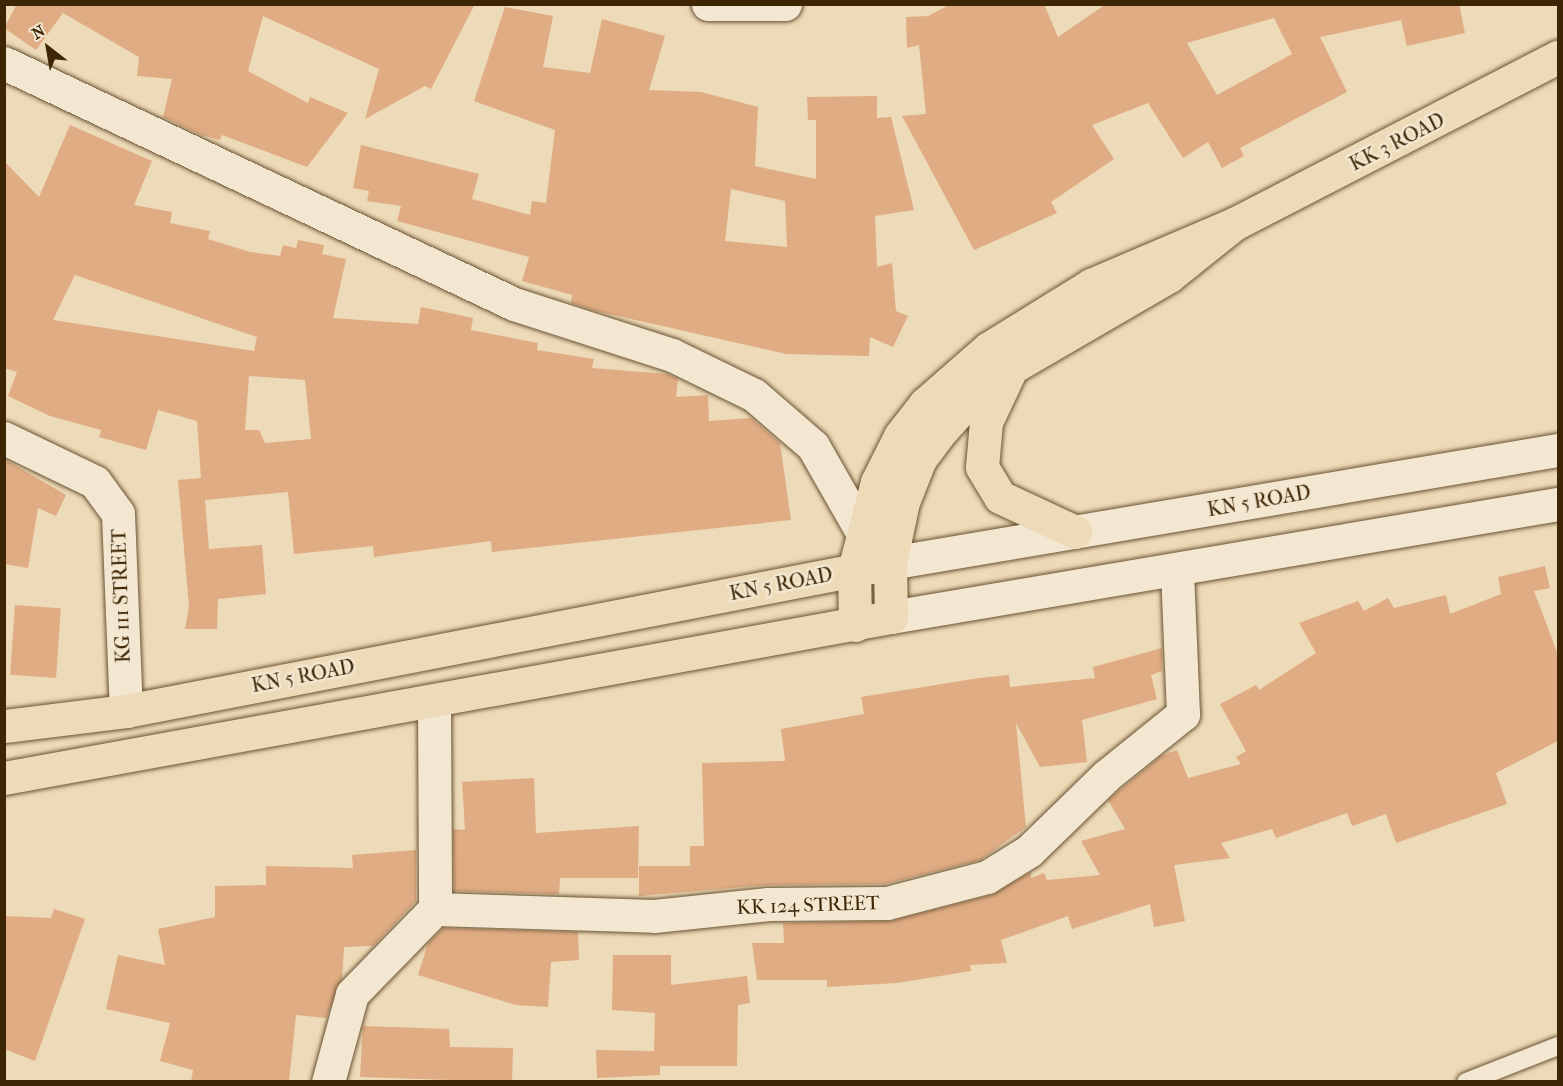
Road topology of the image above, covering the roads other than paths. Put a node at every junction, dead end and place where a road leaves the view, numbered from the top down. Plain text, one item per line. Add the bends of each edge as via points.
1 (708, 4) edge
2 (785, 4) edge
3 (1558, 57) edge
4 (4, 63) edge
5 (1234, 224) junction
6 (1011, 368) junction
7 (4, 438) edge
8 (1558, 450) edge
9 (1558, 504) edge
10 (861, 530) junction
11 (1075, 532) junction
12 (890, 563) junction
13 (1177, 569) junction
14 (854, 570) junction
15 (891, 617) junction
16 (855, 625) junction
17 (434, 702) junction
18 (126, 711) junction
19 (4, 726) edge
20 (4, 778) edge
21 (435, 909) junction
22 (1558, 1046) edge
23 (328, 1082) edge
24 (1466, 1082) edge

1 - 2 street
3 - 5 highway, KK 3 ROAD
4 - 10 street via 514,304 672,355 736,385 813,446
5 - 6 highway via 1169,276
5 - 10 highway via 1091,285 989,348 925,404 900,436
6 - 11 highway via 986,422 982,467 1000,497
6 - 12 highway via 970,399 920,459 903,502
7 - 18 street, KG 111 STREET via 95,482 109,495 118,514
8 - 11 street, KN 5 ROAD
9 - 13 street
10 - 14 highway
11 - 12 street, KN 5 ROAD
12 - 14 highway, KN 5 ROAD
12 - 15 highway
13 - 15 street
13 - 21 street, KK 124 STREET via 1183,714 1106,776 1029,851 987,877 887,903 768,904 654,916
14 - 16 highway
14 - 18 highway, KN 5 ROAD
15 - 16 highway
16 - 17 highway
17 - 20 highway
17 - 21 street
18 - 19 highway, KN 5 ROAD
21 - 23 street via 352,994
22 - 24 lane

